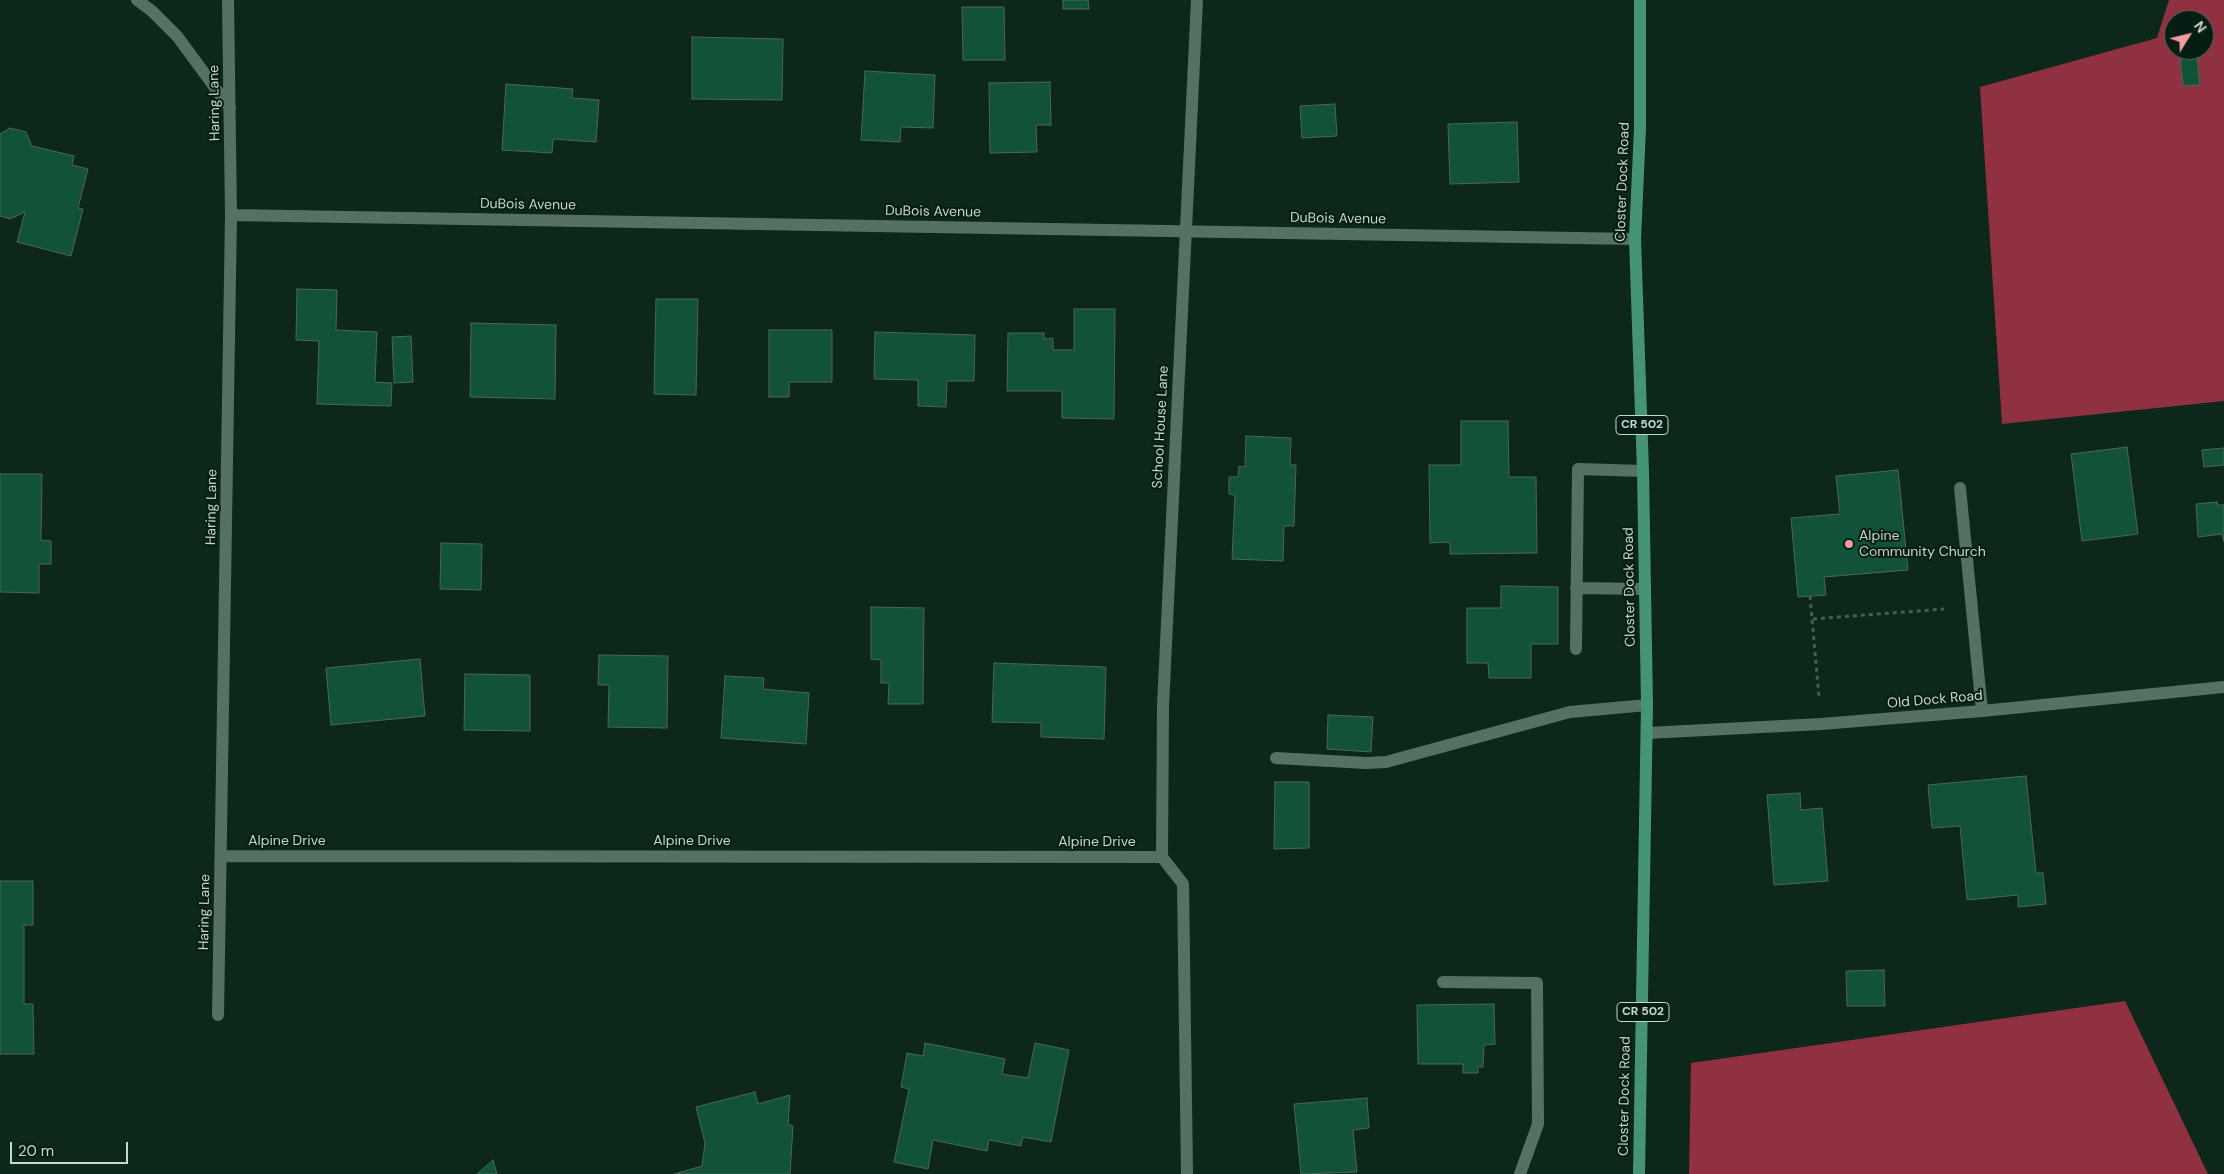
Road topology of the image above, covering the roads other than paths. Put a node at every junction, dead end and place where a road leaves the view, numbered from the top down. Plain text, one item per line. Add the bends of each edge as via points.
1 (137, 0) edge
2 (228, 0) edge
3 (1197, 0) edge
4 (1640, 0) edge
5 (230, 108) junction
6 (231, 215) junction
7 (1186, 231) junction
8 (1635, 239) junction
9 (1643, 471) junction
10 (1960, 488) dead end
11 (1576, 588) junction
12 (1645, 589) junction
13 (1576, 649) dead end
14 (2224, 687) edge
15 (1648, 705) junction
16 (1982, 711) junction
17 (1647, 733) junction
18 (1276, 758) dead end
19 (222, 856) junction
20 (1162, 857) junction
21 (1443, 982) dead end
22 (218, 1015) dead end
23 (1187, 1174) edge
24 (1520, 1174) edge
25 (1639, 1174) edge

1 - 5 street via 177,36
2 - 5 street, Haring Lane
3 - 7 street, School House Lane
4 - 8 main road, Closter Dock Road / CR 502 via 1640,128
5 - 6 street, Haring Lane
6 - 7 street, DuBois Avenue
6 - 19 street, Haring Lane
7 - 8 street, DuBois Avenue
7 - 20 street, School House Lane via 1163,706
8 - 9 main road, Closter Dock Road / CR 502
9 - 11 street via 1578,469
9 - 12 main road, Closter Dock Road / CR 502
10 - 16 street
11 - 12 street
11 - 13 street
12 - 15 main road, Closter Dock Road / CR 502
14 - 16 street, Old Dock Road
15 - 17 main road, Closter Dock Road / CR 502
15 - 18 street via 1570,712 1386,762
16 - 17 street, Old Dock Road
17 - 25 main road, Closter Dock Road / CR 502
19 - 20 street, Alpine Drive
19 - 22 street, Haring Lane
20 - 23 street via 1183,884
21 - 24 street via 1537,983 1538,1124

